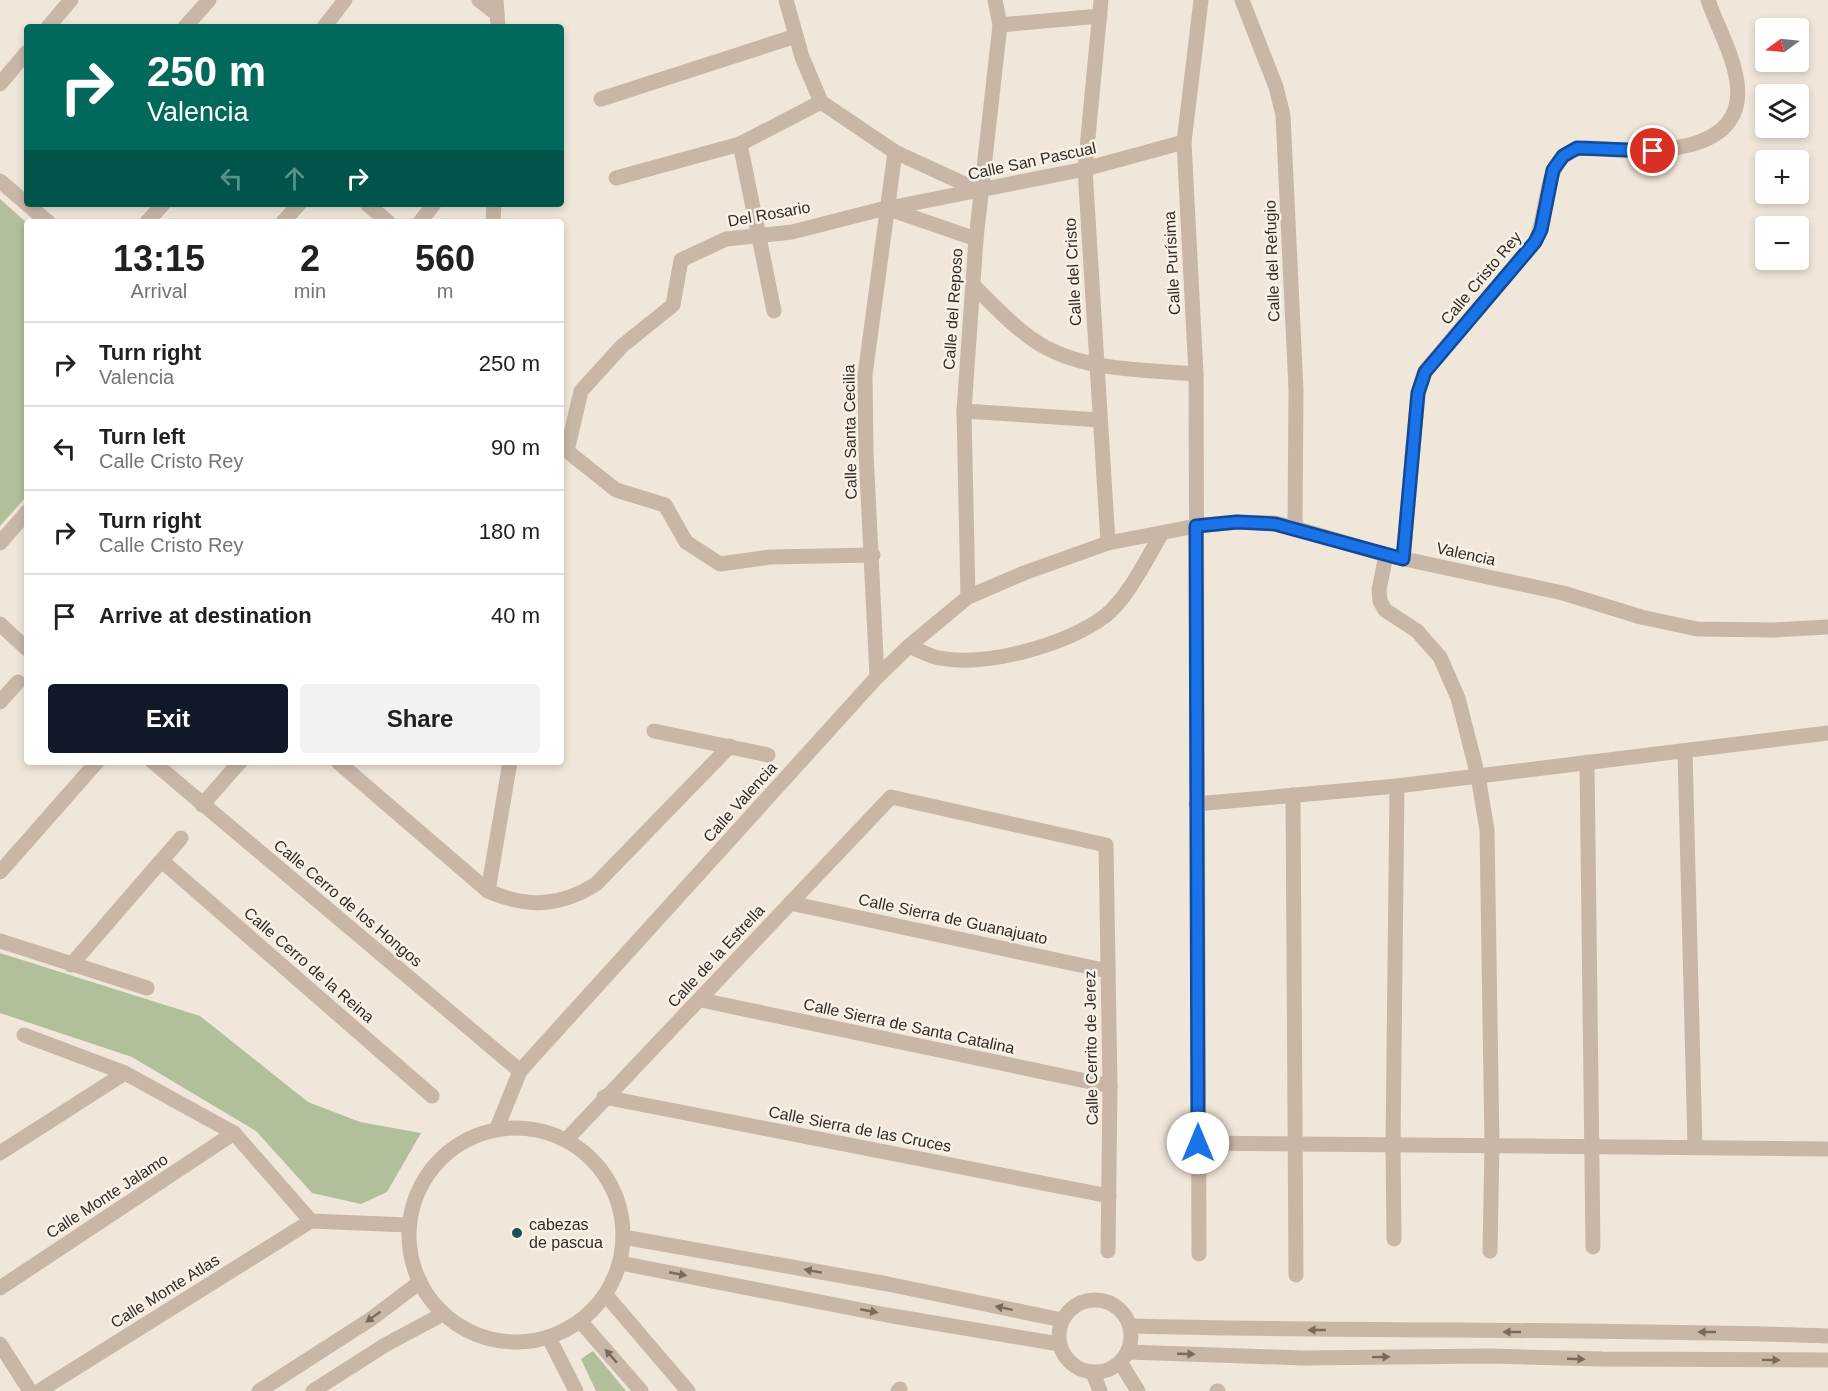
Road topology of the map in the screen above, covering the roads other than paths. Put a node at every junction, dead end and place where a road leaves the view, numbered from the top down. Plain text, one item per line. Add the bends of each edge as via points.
1 (71, 0) edge
2 (209, 0) edge
3 (345, 0) edge
4 (479, 0) edge
5 (786, 0) edge
6 (995, 0) edge
7 (1101, 0) edge
8 (1201, 0) edge
9 (1242, 0) edge
10 (1708, 0) edge
11 (497, 14) edge
12 (1100, 16) junction
13 (51, 24) edge
14 (188, 24) edge
15 (326, 24) edge
16 (1000, 25) junction
17 (796, 36) junction
18 (24, 56) edge
19 (0, 84) edge
20 (601, 99) dead end
21 (821, 102) junction
22 (1184, 142) junction
23 (740, 144) junction
24 (895, 152) junction
25 (1085, 170) junction
26 (616, 178) dead end
27 (0, 181) edge
28 (980, 191) junction
29 (24, 201) edge
30 (30, 207) edge
31 (160, 207) edge
32 (296, 207) edge
33 (370, 207) edge
34 (432, 207) edge
35 (886, 208) junction
36 (44, 219) edge
37 (150, 219) edge
38 (286, 219) edge
39 (384, 219) edge
40 (422, 219) edge
41 (759, 237) junction
42 (976, 239) junction
43 (974, 286) junction
44 (774, 311) dead end
45 (1097, 365) junction
46 (1196, 374) junction
47 (964, 411) junction
48 (1100, 420) junction
49 (24, 515) edge
50 (1196, 526) junction
51 (1295, 528) junction
52 (1162, 533) junction
53 (0, 543) edge
54 (1108, 543) junction
55 (873, 555) junction
56 (1386, 555) junction
57 (1063, 558) joint
58 (1403, 559) junction
59 (969, 597) junction
60 (0, 624) edge
61 (1828, 627) edge
62 (24, 646) edge
63 (909, 646) junction
64 (877, 677) junction
65 (18, 682) dead end
66 (0, 702) edge
67 (654, 731) dead end
68 (1828, 733) edge
69 (730, 746) junction
70 (1685, 751) junction
71 (768, 755) dead end
72 (1587, 762) junction
73 (94, 765) edge
74 (156, 765) edge
75 (237, 765) edge
76 (341, 765) edge
77 (509, 765) edge
78 (1478, 776) junction
79 (1397, 786) junction
80 (1293, 795) junction
81 (891, 797) joint
82 (1196, 804) junction
83 (202, 805) junction
84 (182, 838) dead end
85 (162, 861) junction
86 (0, 872) edge
87 (488, 891) junction
88 (790, 903) junction
89 (0, 941) edge
90 (71, 965) junction
91 (1108, 971) junction
92 (147, 988) dead end
93 (701, 1000) junction
94 (24, 1035) dead end
95 (520, 1071) junction
96 (125, 1073) junction
97 (1110, 1086) junction
98 (432, 1096) dead end
99 (604, 1097) junction
100 (497, 1128) junction
101 (234, 1133) junction
102 (567, 1139) junction
103 (1198, 1143) junction
104 (1296, 1145) junction
105 (1392, 1145) junction
106 (1492, 1145) junction
107 (1592, 1145) junction
108 (3, 1146) edge
109 (1695, 1147) junction
110 (1828, 1149) edge
111 (1109, 1196) junction
112 (311, 1221) junction
113 (408, 1225) junction
114 (623, 1237) junction
115 (1394, 1239) dead end
116 (1593, 1247) dead end
117 (1108, 1251) dead end
118 (1490, 1251) dead end
119 (1199, 1254) dead end
120 (620, 1263) junction
121 (1296, 1275) dead end
122 (420, 1282) junction
123 (0, 1288) edge
124 (606, 1295) junction
125 (443, 1314) junction
126 (1062, 1320) junction
127 (581, 1322) junction
128 (1130, 1326) junction
129 (1828, 1336) edge
130 (549, 1338) junction
131 (0, 1344) edge
132 (1059, 1344) junction
133 (1124, 1357) junction
134 (1828, 1360) edge
135 (1093, 1372) junction
136 (30, 1391) edge
137 (39, 1391) edge
138 (259, 1391) edge
139 (313, 1391) edge
140 (576, 1391) edge
141 (641, 1391) edge
142 (688, 1391) edge
143 (1101, 1391) edge
144 (1138, 1391) edge

1 - 13 street
2 - 14 street
3 - 15 street
4 - 11 street
5 - 17 street
6 - 16 street, Calle del Reposo
7 - 12 street, Calle del Cristo
8 - 22 street, Calle Purísima
9 - 51 street, Calle del Refugio via 1283,115 1296,390
10 - 58 street, Calle Cristo Rey via 1737,81 1737,103 1730,121 1714,136 1690,145 1653,151 1577,148 1563,156 1553,170 1535,242 1425,372 1418,393
12 - 16 street
12 - 25 street, Calle del Cristo
16 - 28 street, Calle del Reposo
17 - 20 street
17 - 21 street
18 - 19 street
21 - 23 street
21 - 24 street
22 - 25 street, Calle San Pascual
22 - 46 street, Calle Purísima
23 - 26 street
23 - 41 street
24 - 28 street
24 - 35 street, Calle Santa Cecilia
25 - 28 street, Calle San Pascual
25 - 45 street, Calle del Cristo
27 - 29 street
28 - 35 street, Calle San Pascual
28 - 42 street, Calle del Reposo
30 - 36 street
31 - 37 street
32 - 38 street
33 - 39 street
34 - 40 street
35 - 41 street, Del Rosario
35 - 42 street
35 - 55 street, Calle Santa Cecilia via 865,375
41 - 44 street
41 - 55 street, Del Rosario via 726,239 681,260 673,305 622,346 581,391 567,451 616,490 665,505 686,542 720,564 770,557
42 - 43 street, Calle del Reposo
43 - 45 street via 1036,342 1058,354
43 - 47 street, Calle del Reposo
45 - 46 street
45 - 48 street, Calle del Cristo
46 - 50 street, Calle Purísima
47 - 48 street
47 - 59 street, Calle del Reposo
48 - 54 street, Calle del Cristo
49 - 53 street
50 - 51 street, Valencia via 1237,522
50 - 52 street, Valencia
50 - 82 street, Calle Purísima
51 - 56 street, Valencia
52 - 54 street, Valencia
52 - 63 street via 1106,615 1070,637 1017,654 959,660 938,658
54 - 57 street, Valencia
55 - 64 street, Calle Santa Cecilia
56 - 58 street, Valencia
56 - 78 street via 1380,601 1385,610 1417,632 1440,657 1458,698
57 - 59 street, Calle Valencia
58 - 61 street, Valencia via 1563,593 1641,617 1697,628
59 - 63 street, Calle Valencia
60 - 62 street
63 - 64 street, Calle Valencia
64 - 95 street, Calle Valencia
65 - 66 street
67 - 69 street
68 - 70 street
69 - 71 street
69 - 87 street via 596,885 575,898 532,904 511,902
70 - 72 street
70 - 109 street
72 - 78 street
72 - 107 street
73 - 86 street
74 - 83 street, Calle Cerro de los Hongos
75 - 83 street
76 - 87 street
77 - 87 street
78 - 79 street
78 - 106 street via 1487,830
79 - 80 street
79 - 105 street
80 - 82 street
80 - 104 street
81 - 88 street, Calle de la Estrella
81 - 91 street, Calle Cerrito de Jerez via 1106,845
82 - 103 street, Calle Purísima
83 - 95 street, Calle Cerro de los Hongos
84 - 85 street
85 - 90 street
85 - 98 street, Calle Cerro de la Reina
88 - 91 street, Calle Sierra de Guanajuato
88 - 93 street, Calle de la Estrella
89 - 90 street
90 - 92 street
91 - 97 street, Calle Cerrito de Jerez
93 - 97 street, Calle Sierra de Santa Catalina
93 - 99 street, Calle de la Estrella
94 - 96 street
95 - 100 street, Calle Valencia
96 - 101 street
96 - 108 street
97 - 111 street, Calle Cerrito de Jerez
99 - 102 street, Calle de la Estrella
99 - 111 street, Calle Sierra de las Cruces
100 - 102 street via 533,1128
100 - 113 street via 464,1140 436,1161 417,1190
101 - 112 street
101 - 123 street, Calle Monte Jalamo
102 - 114 street via 595,1162 615,1192
103 - 104 street
103 - 119 street, Calle Purísima
104 - 105 street
104 - 121 street
105 - 106 street
105 - 115 street
106 - 107 street
106 - 118 street
107 - 109 street
107 - 116 street
109 - 110 street
111 - 117 street, Calle Cerrito de Jerez
112 - 113 street
112 - 137 street, Calle Monte Atlas
113 - 122 street via 410,1260
114 - 120 street
126 -> 114 street via 888,1284
120 - 124 street
120 -> 132 street
122 - 125 street
122 -> 138 street via 371,1319
124 - 127 street
124 - 142 street
125 - 130 street via 479,1337 514,1344
125 - 139 street
126 - 128 street via 1073,1306 1089,1299 1107,1301 1122,1310
126 - 132 street
127 - 130 street
141 -> 127 street
129 -> 128 street
128 - 133 street
130 - 140 street
131 - 136 street
132 - 135 street via 1068,1360
133 -> 134 street
133 - 135 street via 1103,1372
133 - 144 street
135 - 143 street

